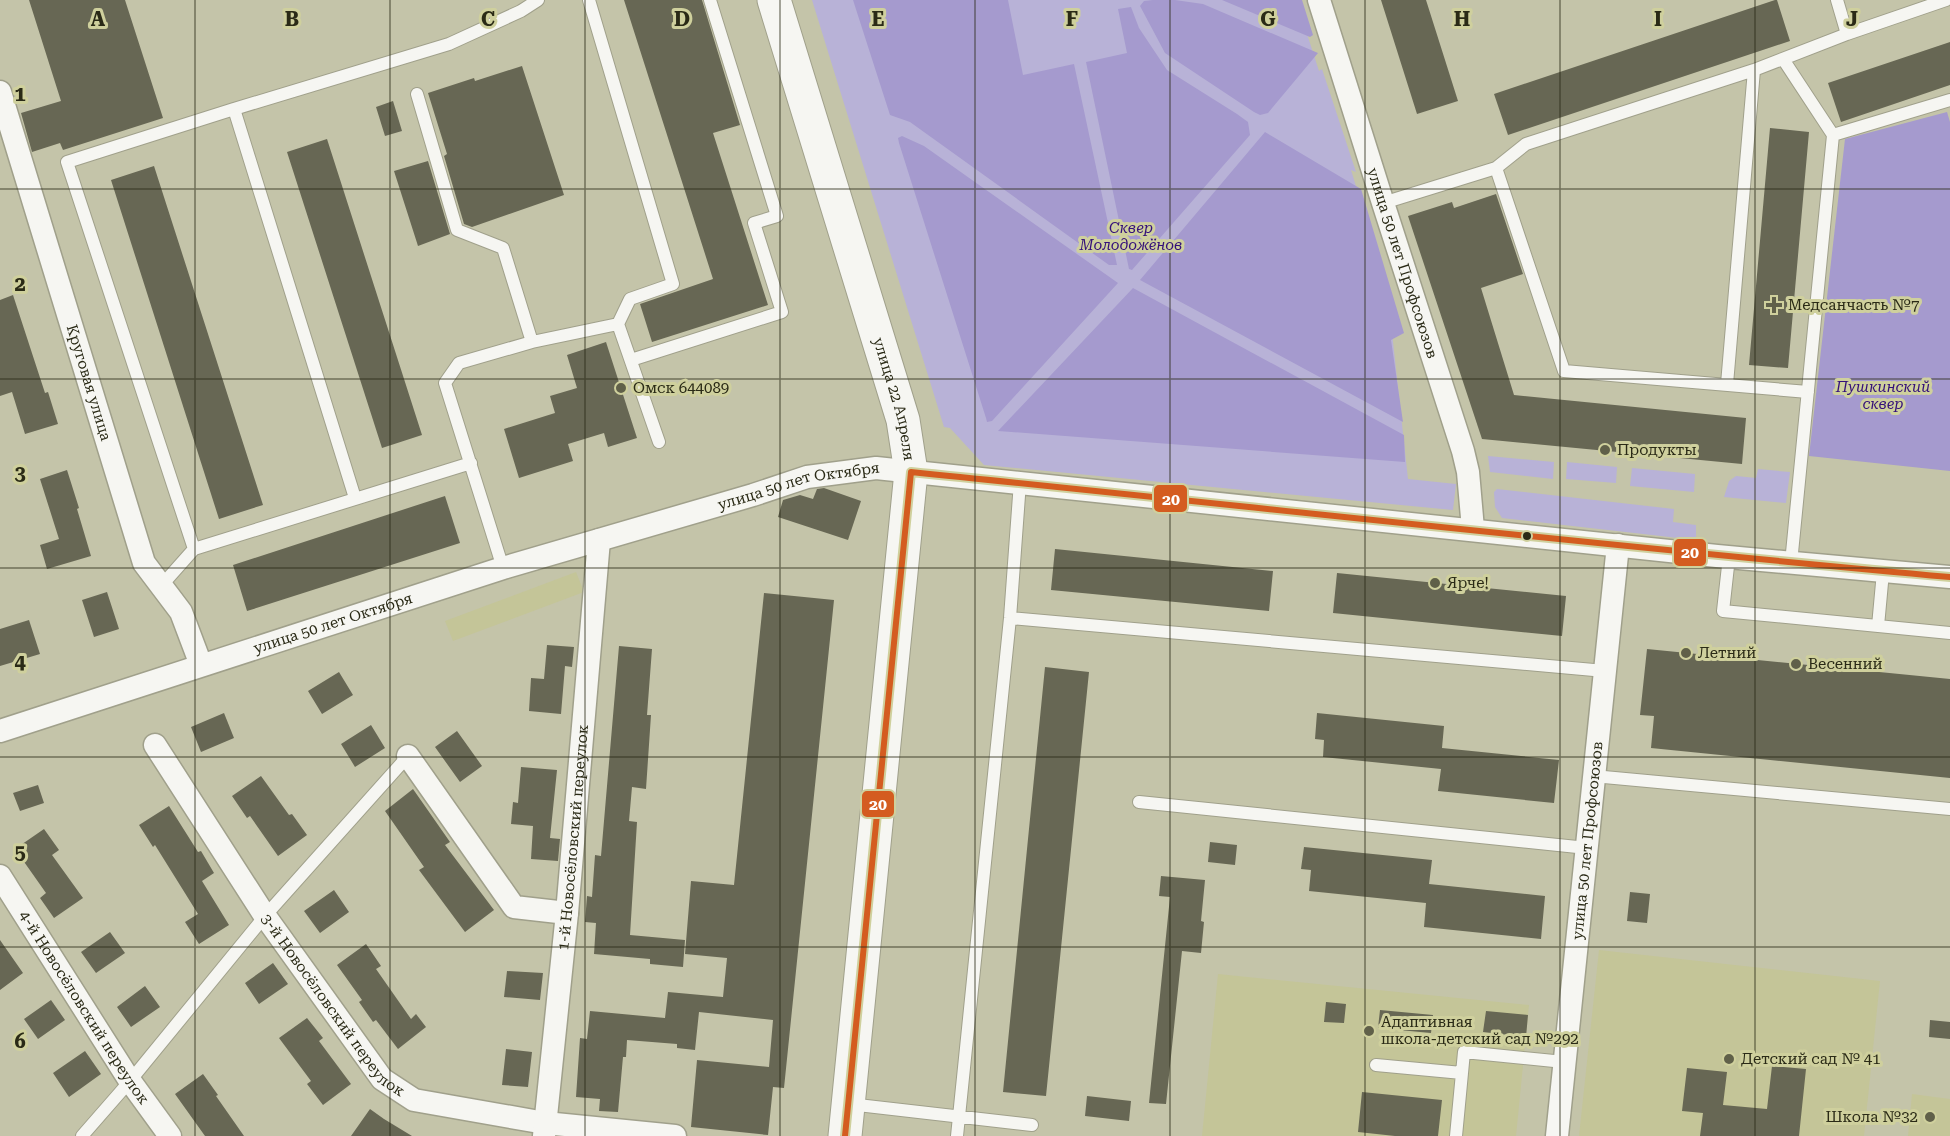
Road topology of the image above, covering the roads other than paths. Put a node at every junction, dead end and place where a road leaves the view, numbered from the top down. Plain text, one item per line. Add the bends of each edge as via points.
1 (538, 0) edge
2 (589, 0) edge
3 (710, 0) edge
4 (774, 0) edge
5 (1319, 0) edge
6 (1837, 0) edge
7 (1946, 0) edge
8 (1847, 34) junction
9 (1783, 59) junction
10 (1754, 70) junction
11 (0, 92) edge
12 (417, 94) dead end
13 (1950, 100) edge
14 (234, 109) junction
15 (1833, 135) junction
16 (1497, 168) junction
17 (1383, 203) junction
18 (618, 324) junction
19 (532, 342) junction
20 (631, 360) junction
21 (1726, 384) junction
22 (1808, 392) junction
23 (659, 442) dead end
24 (471, 463) junction
25 (911, 472) junction
26 (1020, 482) junction
27 (355, 498) junction
28 (1473, 529) junction
29 (599, 540) junction
30 (1618, 545) junction
31 (194, 549) junction
32 (1729, 556) junction
33 (1791, 563) junction
34 (503, 568) junction
35 (1883, 572) junction
36 (1950, 577) edge
37 (162, 585) junction
38 (1010, 618) junction
39 (1878, 626) junction
40 (1950, 633) edge
41 (201, 665) junction
42 (1605, 671) junction
43 (0, 731) edge
44 (155, 745) dead end
45 (408, 756) joint
46 (1593, 776) junction
47 (1139, 802) dead end
48 (1950, 809) edge
49 (1587, 848) junction
50 (0, 876) edge
51 (567, 914) junction
52 (265, 916) junction
53 (1564, 1062) junction
54 (1376, 1065) dead end
55 (1462, 1073) junction
56 (130, 1081) junction
57 (849, 1104) junction
58 (959, 1117) junction
59 (1032, 1125) dead end
60 (544, 1130) edge
61 (82, 1136) edge
62 (170, 1136) edge
63 (675, 1136) edge
64 (845, 1136) edge
65 (957, 1136) edge
66 (1456, 1136) edge
67 (1557, 1136) edge

1 - 14 lane via 449,45
2 - 18 lane via 673,284 630,298
3 - 20 lane via 777,216 754,223 782,312
4 - 25 main road, улица 22 Апреля via 903,420
5 - 17 street, улица 50 лет Профсоюзов
6 - 8 lane
7 - 8 lane
8 - 9 lane
9 - 10 lane
9 - 15 lane
10 - 16 lane via 1526,144
10 - 21 lane
11 - 37 street, Круговая улица via 144,562
12 - 19 lane via 457,230 503,248
13 - 15 lane
14 - 27 lane
14 - 31 lane via 67,162
15 - 22 lane
16 - 17 lane
16 - 21 lane via 1564,371
17 - 28 street, улица 50 лет Профсоюзов via 1463,451
18 - 19 lane
18 - 20 lane
19 - 24 lane via 459,363 445,383
20 - 23 lane
21 - 22 lane
22 - 33 lane
24 - 27 lane
24 - 34 lane
25 - 26 street, улица 50 лет Октября
25 - 29 street, улица 50 лет Октября via 876,468 807,477
25 - 57 main road, улица 22 Апреля
26 - 28 street, улица 50 лет Октября
26 - 38 lane
27 - 31 lane
28 - 30 street, улица 50 лет Октября
29 - 34 street, улица 50 лет Октября
29 - 51 street, 1-й Новосёловский переулок
30 - 32 street, улица 50 лет Октября
30 - 42 street, улица 50 лет Профсоюзов
31 - 37 lane
32 - 33 street, улица 50 лет Октября
32 - 39 lane via 1723,611
33 - 35 street, улица 50 лет Октября
34 - 41 street, улица 50 лет Октября
35 - 36 street, улица 50 лет Октября
35 - 39 lane
37 - 41 street, Круговая улица via 181,612
38 - 42 lane
38 - 58 lane
39 - 40 lane
41 - 43 street, улица 50 лет Октября
42 - 46 street, улица 50 лет Профсоюзов
44 - 52 street, 3-й Новосёловский переулок
45 - 51 street via 514,907
45 - 52 lane
46 - 48 lane
46 - 49 street, улица 50 лет Профсоюзов
47 - 49 lane
49 - 53 street, улица 50 лет Профсоюзов
50 - 56 street, 4-й Новосёловский переулок
51 - 60 street, 1-й Новосёловский переулок
52 - 56 lane
52 - 60 street, 3-й Новосёловский переулок via 382,1079 414,1100
53 - 55 lane via 1464,1052
53 - 67 street, улица 50 лет Профсоюзов
54 - 55 lane
55 - 66 lane
56 - 61 lane
56 - 62 street, 4-й Новосёловский переулок
57 - 58 lane
57 - 64 main road, улица 22 Апреля
58 - 59 lane
58 - 65 lane
60 - 63 street, 3-й Новосёловский переулок

